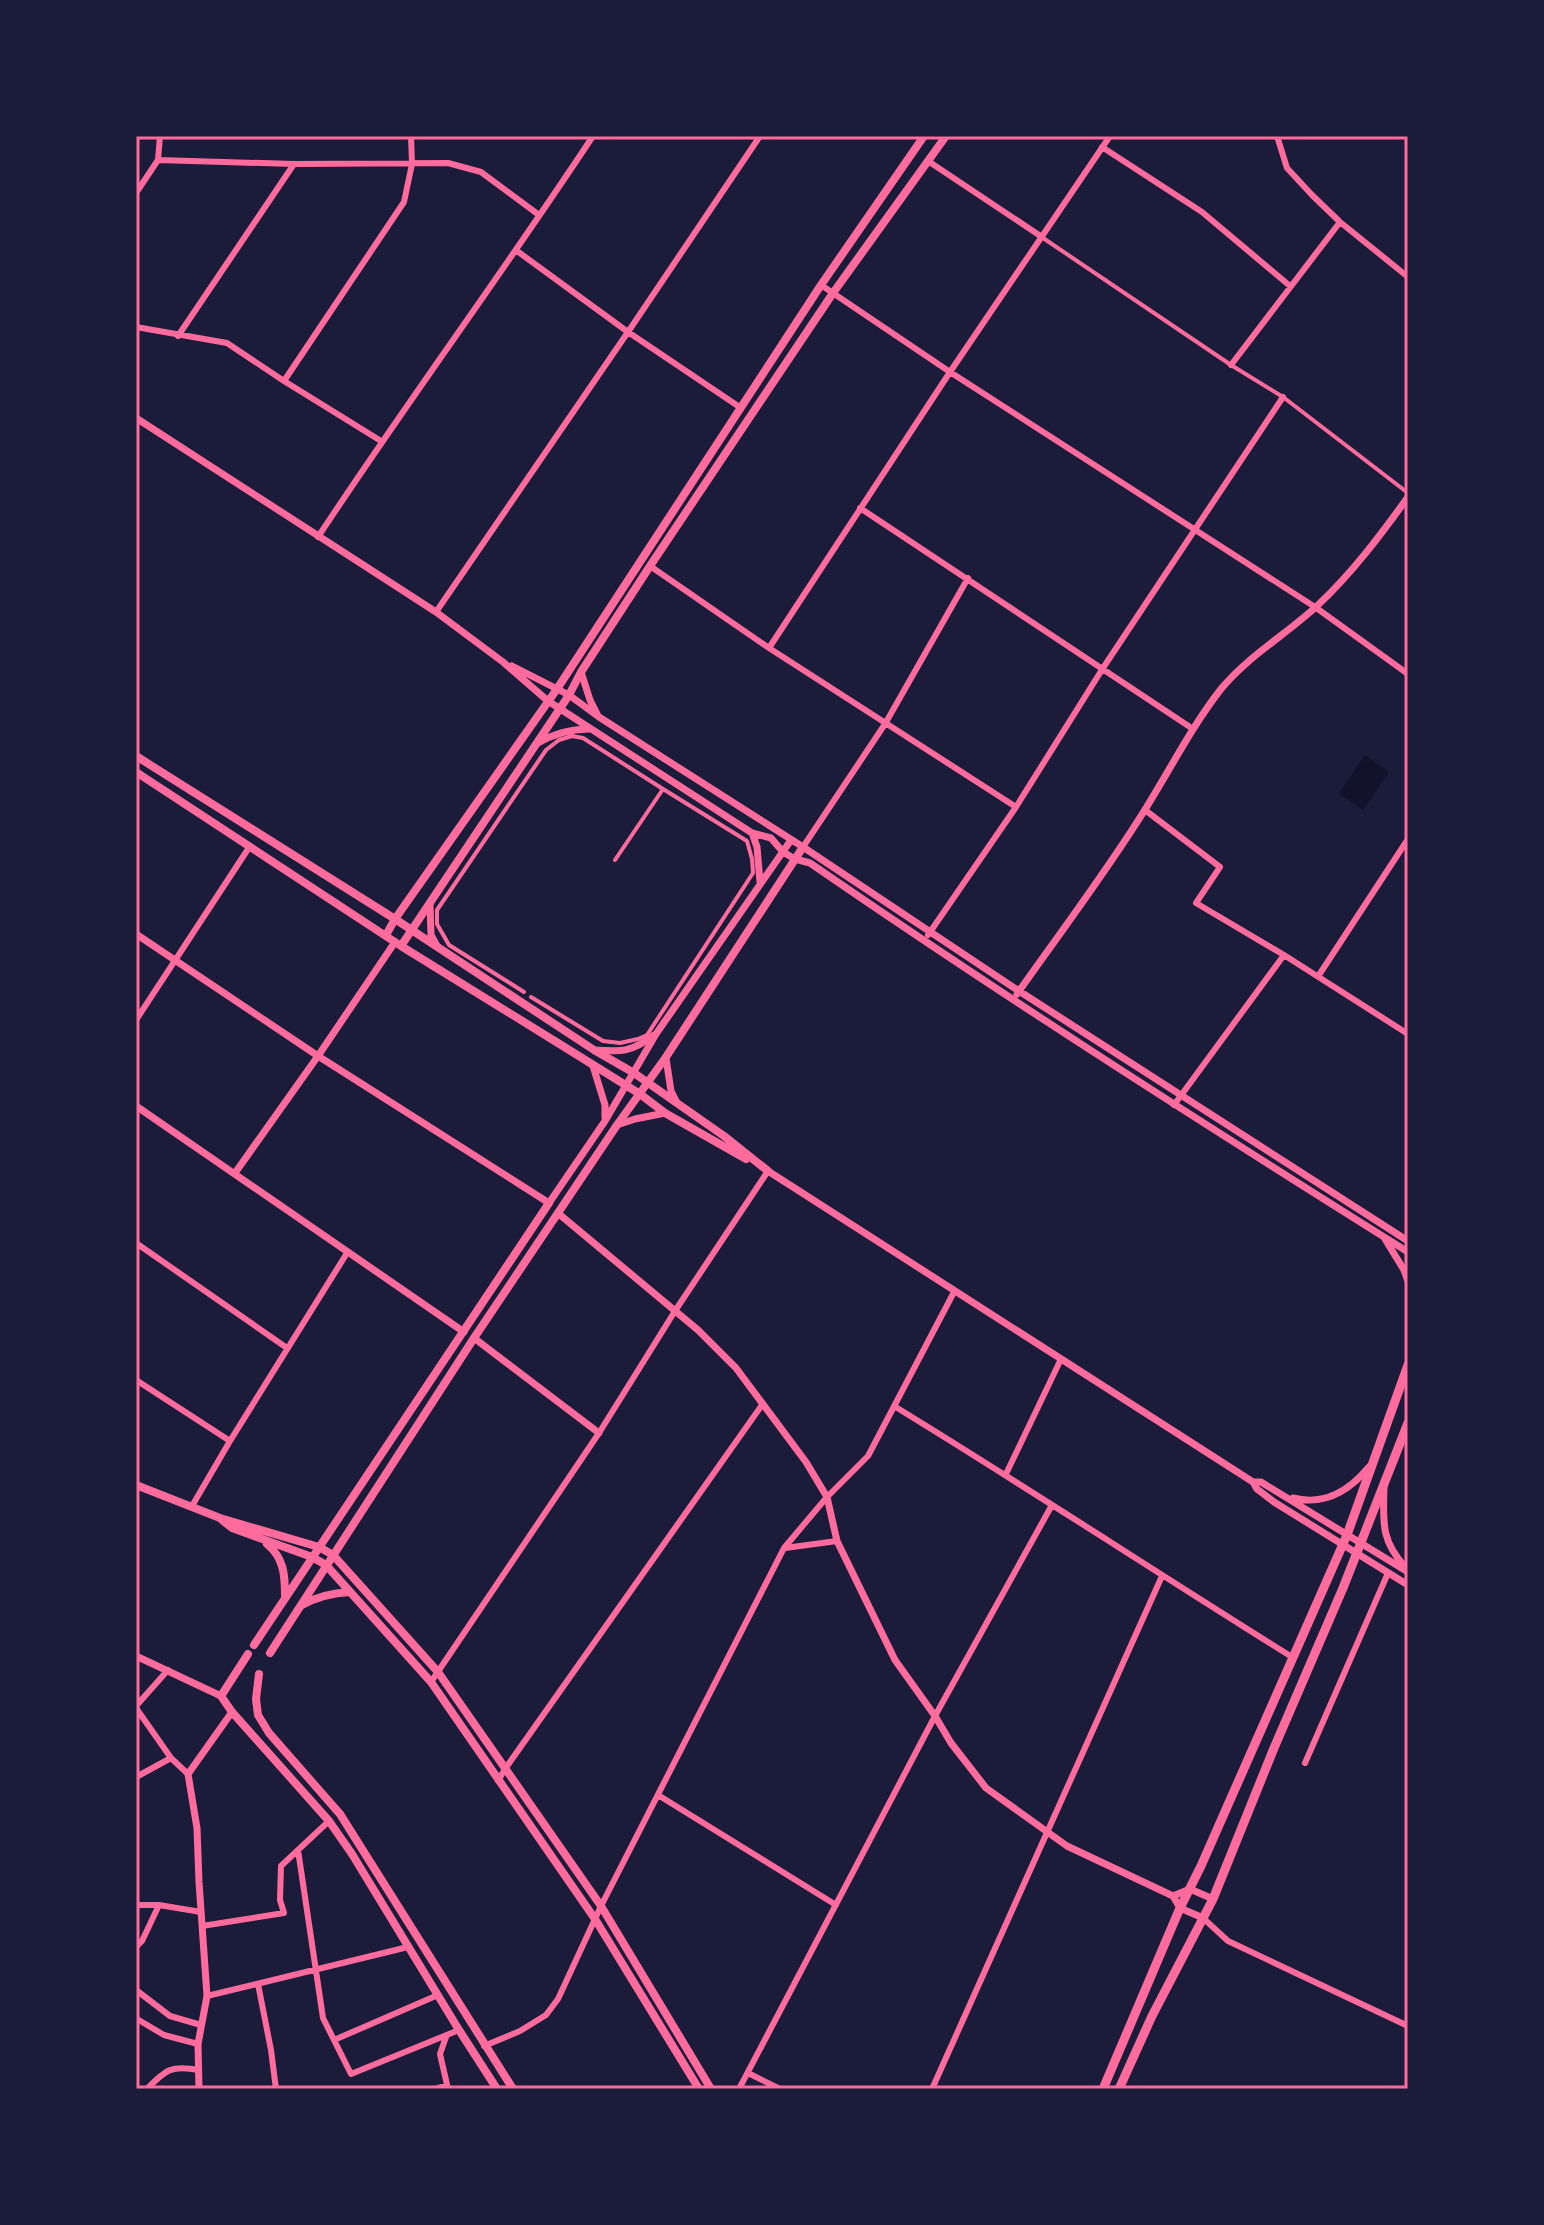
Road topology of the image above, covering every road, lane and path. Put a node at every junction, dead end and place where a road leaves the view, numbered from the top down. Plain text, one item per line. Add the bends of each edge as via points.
1 (160, 136) edge
2 (411, 136) edge
3 (593, 136) edge
4 (760, 136) edge
5 (924, 136) edge
6 (946, 136) edge
7 (1110, 136) edge
8 (1277, 136) edge
9 (1102, 147) junction
10 (158, 160) junction
11 (928, 161) junction
12 (294, 164) junction
13 (412, 164) junction
14 (136, 193) edge
15 (539, 215) junction
16 (1340, 222) junction
17 (1042, 237) junction
18 (517, 251) junction
19 (1407, 273) edge
20 (821, 285) junction
21 (1290, 286) junction
22 (833, 293) junction
23 (136, 327) edge
24 (628, 332) junction
25 (178, 336) junction
26 (1231, 365) junction
27 (950, 372) junction
28 (284, 381) junction
29 (1283, 397) junction
30 (741, 408) junction
31 (136, 418) edge
32 (381, 441) junction
33 (1408, 495) edge
34 (860, 508) junction
35 (1194, 531) junction
36 (318, 537) junction
37 (650, 566) junction
38 (968, 578) junction
39 (1315, 607) junction
40 (436, 612) junction
41 (769, 648) junction
42 (503, 662) junction
43 (1103, 668) junction
44 (581, 672) junction
45 (1408, 674) edge
46 (557, 689) junction
47 (569, 695) junction
48 (548, 701) junction
49 (558, 708) junction
50 (599, 717) junction
51 (885, 724) junction
52 (590, 729) junction
53 (1193, 729) junction
54 (534, 745) junction
55 (136, 756) edge
56 (136, 772) edge
57 (663, 789) junction
58 (1016, 807) junction
59 (1145, 810) junction
60 (752, 833) junction
61 (1408, 839) edge
62 (791, 840) junction
63 (250, 846) junction
64 (803, 847) junction
65 (783, 852) junction
66 (1399, 853) junction
67 (795, 859) junction
68 (1408, 859) edge
69 (615, 860) dead end
70 (760, 884) junction
71 (430, 903) junction
72 (395, 919) junction
73 (412, 931) junction
74 (931, 932) junction
75 (136, 934) edge
76 (386, 935) junction
77 (924, 942) junction
78 (398, 944) junction
79 (438, 948) junction
80 (1284, 955) junction
81 (176, 960) junction
82 (1319, 975) junction
83 (1019, 991) junction
84 (524, 992) dead end
85 (531, 997) dead end
86 (1014, 999) junction
87 (136, 1020) edge
88 (656, 1034) junction
89 (1408, 1034) edge
90 (594, 1050) junction
91 (318, 1056) junction
92 (666, 1057) junction
93 (593, 1066) junction
94 (634, 1073) junction
95 (648, 1083) junction
96 (625, 1086) junction
97 (640, 1094) junction
98 (1181, 1096) junction
99 (678, 1105) junction
100 (1174, 1105) junction
101 (136, 1106) edge
102 (665, 1113) junction
103 (605, 1121) junction
104 (617, 1125) junction
105 (768, 1171) junction
106 (235, 1173) junction
107 (549, 1203) junction
108 (559, 1214) junction
109 (1384, 1237) junction
110 (1408, 1241) edge
111 (136, 1243) edge
112 (1408, 1252) edge
113 (347, 1253) junction
114 (1408, 1281) edge
115 (954, 1292) junction
116 (675, 1311) junction
117 (464, 1332) junction
118 (474, 1338) junction
119 (287, 1348) junction
120 (1061, 1359) junction
121 (1408, 1365) edge
122 (136, 1380) edge
123 (762, 1405) junction
124 (894, 1406) junction
125 (1408, 1423) edge
126 (599, 1433) junction
127 (230, 1441) junction
128 (1373, 1463) junction
129 (1006, 1474) junction
130 (1253, 1482) junction
131 (1384, 1484) junction
132 (136, 1485) edge
133 (1283, 1495) junction
134 (827, 1497) junction
135 (1052, 1505) junction
136 (192, 1506) junction
137 (220, 1518) junction
138 (260, 1538) junction
139 (1345, 1540) junction
140 (837, 1541) junction
141 (1361, 1544) junction
142 (319, 1547) junction
143 (784, 1548) junction
144 (1357, 1554) junction
145 (333, 1555) junction
146 (312, 1557) junction
147 (326, 1565) junction
148 (1408, 1571) edge
149 (1388, 1573) junction
150 (1162, 1576) junction
151 (1408, 1585) edge
152 (350, 1592) junction
153 (285, 1598) junction
154 (298, 1608) junction
155 (254, 1645) dead end
156 (270, 1653) dead end
157 (248, 1654) dead end
158 (136, 1656) edge
159 (1292, 1657) junction
160 (168, 1670) junction
161 (438, 1672) junction
162 (259, 1674) dead end
163 (431, 1682) junction
164 (221, 1696) junction
165 (136, 1707) edge
166 (232, 1712) junction
167 (935, 1716) junction
168 (171, 1758) junction
169 (1305, 1763) dead end
170 (505, 1769) junction
171 (188, 1774) junction
172 (136, 1777) edge
173 (498, 1781) junction
174 (658, 1795) junction
175 (329, 1821) junction
176 (1048, 1832) junction
177 (298, 1850) junction
178 (1190, 1889) junction
179 (1173, 1896) junction
180 (1213, 1899) junction
181 (136, 1905) edge
182 (159, 1905) junction
183 (836, 1905) junction
184 (601, 1906) junction
185 (1180, 1908) junction
186 (201, 1912) junction
187 (1203, 1918) junction
188 (595, 1919) junction
189 (202, 1926) junction
190 (136, 1947) edge
191 (408, 1947) junction
192 (317, 1970) junction
193 (258, 1984) junction
194 (136, 1990) edge
195 (438, 1995) junction
196 (207, 1996) junction
197 (136, 2020) edge
198 (201, 2025) junction
199 (1408, 2026) edge
200 (459, 2030) junction
201 (446, 2037) junction
202 (334, 2040) junction
203 (198, 2044) junction
204 (484, 2046) junction
205 (199, 2070) junction
206 (748, 2073) junction
207 (448, 2087) edge
208 (933, 2087) edge
209 (147, 2089) edge
210 (199, 2089) edge
211 (276, 2089) edge
212 (435, 2089) edge
213 (497, 2089) edge
214 (513, 2089) edge
215 (699, 2089) edge
216 (711, 2089) edge
217 (739, 2089) edge
218 (780, 2089) edge
219 (942, 2089) edge
220 (1103, 2089) edge
221 (1119, 2089) edge

1 - 10 street
2 - 13 street
3 - 15 street
4 - 24 street
5 - 20 main road
6 - 11 main road
7 - 9 street
8 - 16 street via 1287,168
9 - 17 street
9 - 21 street via 1202,212
10 - 12 street
10 - 14 street
11 - 17 street
11 - 22 main road
12 - 13 street
12 - 25 street
13 - 15 street via 448,163 481,172
13 - 28 street via 404,202
15 - 18 street
16 - 19 street
16 - 21 street
17 - 26 street
17 - 27 street
18 - 24 street
18 - 32 street
20 - 22 street
20 - 30 main road
21 - 26 street
22 - 27 street
22 - 37 main road
23 - 25 street
24 - 30 street
24 - 40 street
25 - 28 street via 227,343
26 - 29 street
27 - 34 street
27 - 35 street
28 - 32 street
29 - 33 street
29 - 35 street
30 - 46 main road
31 - 36 street
32 - 36 street
33 - 39 street via 1373,546
34 - 38 street
34 - 41 street
35 - 39 street
35 - 43 street
36 - 40 street
37 - 41 street
37 - 44 main road
38 - 43 street
38 - 51 street
39 - 45 street
39 - 53 street via 1224,686
40 - 42 street
41 - 51 street
42 - 46 street
42 - 48 street
43 - 53 street
43 - 58 street
44 - 47 main road
44 - 50 street
46 - 47 street
46 - 48 main road
47 - 49 main road
47 - 50 street
48 - 49 street
48 - 72 main road
49 - 52 street
49 - 54 main road
50 - 62 street
51 - 58 street
51 - 64 street
52 - 54 street via 552,735
52 - 60 street
53 - 59 street
54 - 71 main road
55 - 72 main road
56 - 63 main road
57 - 69 street
57 - 84 street via 572,736 546,750 518,788 437,910 437,924 449,945
57 - 85 street via 747,841 753,873 733,906 647,1035 620,1043 603,1041
58 - 74 street
59 - 80 street via 1220,867 1196,903
59 - 83 street
60 - 65 street via 771,838
60 - 70 street
61 - 66 street
62 - 64 street
62 - 65 street
63 - 76 main road
63 - 81 street
64 - 67 main road
64 - 74 street
65 - 67 street
65 - 70 street
66 - 68 street
66 - 82 street
67 - 77 street via 810,863
67 - 92 main road
70 - 88 street
71 - 73 main road
71 - 79 street via 431,935
72 - 73 main road
72 - 76 main road
73 - 78 main road
73 - 79 main road
74 - 77 street
74 - 83 street
75 - 81 street
76 - 78 main road
77 - 86 street
78 - 91 street
78 - 93 main road
79 - 90 main road
80 - 82 street
80 - 98 street
81 - 87 street
81 - 91 street
82 - 89 street
83 - 86 street
83 - 98 street
86 - 100 street
88 - 90 street via 631,1050
88 - 94 street
90 - 94 main road
91 - 106 street
91 - 107 street
92 - 95 main road
92 - 99 street
93 - 96 main road
93 - 103 street
94 - 95 main road
94 - 96 street
95 - 97 main road
95 - 99 main road
96 - 97 main road
96 - 103 street
97 - 102 main road
97 - 104 main road
98 - 100 street
98 - 110 street
99 - 105 main road
100 - 109 street
101 - 106 street
102 - 104 street
102 - 105 main road
103 - 107 street
104 - 108 main road
105 - 115 street
105 - 116 street
106 - 113 street
107 - 117 main road
108 - 116 street
108 - 118 main road
109 - 112 street
109 - 114 street
111 - 119 street
113 - 117 street
113 - 119 street
115 - 120 street
115 - 124 street
116 - 123 street via 736,1368
116 - 126 street
117 - 142 main road
118 - 126 street
118 - 145 main road
119 - 127 street
120 - 129 street
120 - 130 street
121 - 128 main road
122 - 127 street
123 - 134 street
123 - 170 street
124 - 129 street
124 - 134 street via 868,1456
125 - 131 main road
126 - 161 street
127 - 136 street
128 - 133 street via 1332,1497 1313,1501
128 - 139 main road
129 - 135 street
130 - 133 street
130 - 139 street via 1274,1502
131 - 141 main road
131 - 148 street via 1386,1539
132 - 136 main road
133 - 139 street
134 - 140 street
134 - 143 street
135 - 150 street
135 - 167 street
136 - 137 main road
137 - 138 main road
137 - 142 main road
138 - 146 main road
138 - 153 main road via 282,1561
139 - 141 street
139 - 144 street
139 - 159 main road
140 - 143 street
140 - 167 street via 895,1660
141 - 144 main road
141 - 148 street
142 - 145 main road
142 - 146 main road
143 - 174 street
144 - 149 street
144 - 180 main road
145 - 147 main road
145 - 161 main road
146 - 147 main road
146 - 153 main road
147 - 152 main road
147 - 154 main road
149 - 151 street
149 - 169 street
150 - 159 street
150 - 176 street
152 - 154 main road via 330,1593
152 - 163 main road
153 - 155 main road
154 - 156 main road
157 - 164 main road
158 - 160 street
159 - 178 main road
160 - 164 street
160 - 165 street
161 - 163 street
161 - 170 main road
162 - 204 main road via 258,1715 340,1814
163 - 173 main road
164 - 166 main road
165 - 168 street
166 - 171 street
166 - 175 main road
167 - 176 street via 986,1788
167 - 183 street
168 - 171 street
168 - 172 street
170 - 173 street
170 - 184 main road
171 - 186 street
173 - 188 main road
174 - 183 street
174 - 184 street
175 - 177 street
175 - 191 main road
176 - 179 street
176 - 208 street
177 - 189 street via 281,1866 284,1913
177 - 192 street
178 - 179 street
178 - 180 street
178 - 185 main road
179 - 185 street
180 - 187 main road
181 - 182 street
182 - 186 street
182 - 190 street
183 - 206 street
184 - 188 street
184 - 216 main road
185 - 187 street
185 - 220 main road
186 - 189 street
187 - 199 street via 1228,1941
187 - 221 main road
188 - 204 street via 546,2015
188 - 215 main road
189 - 196 street
191 - 192 street
191 - 195 main road
192 - 193 street
192 - 202 street via 323,2018
193 - 196 street
193 - 211 street
194 - 198 street via 170,2016
195 - 200 main road
195 - 202 street
196 - 198 street
197 - 203 street
198 - 203 street
200 - 201 street
200 - 213 main road
201 - 202 street via 351,2074
201 - 207 street via 440,2054
203 - 205 street
204 - 214 main road
205 - 209 street via 173,2068
205 - 210 street
206 - 217 street
206 - 218 street
207 - 212 street
208 - 219 street

